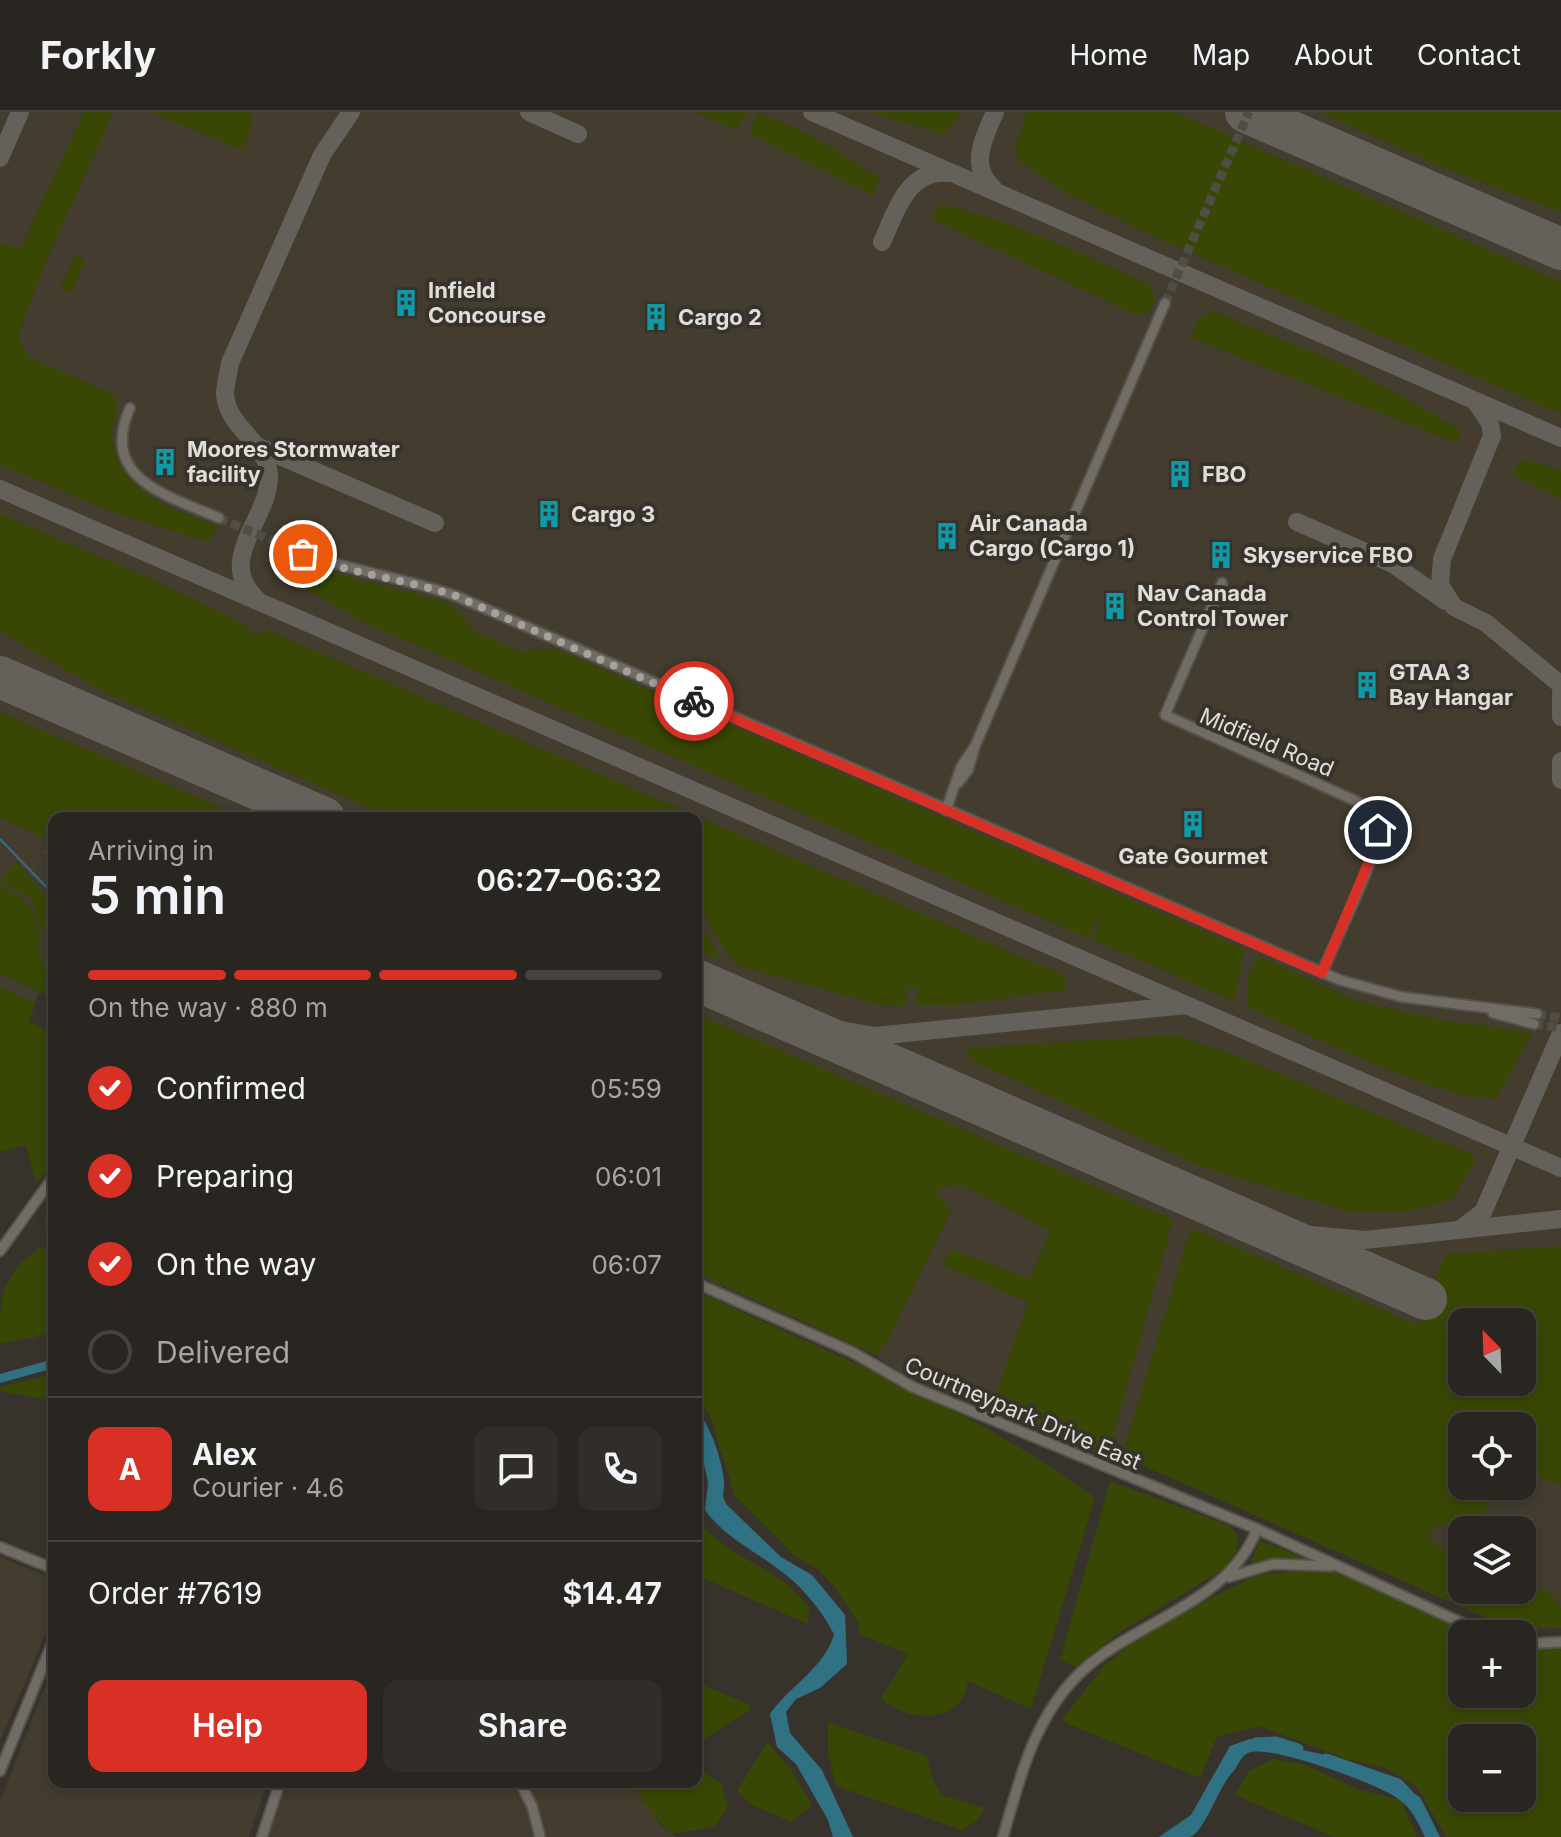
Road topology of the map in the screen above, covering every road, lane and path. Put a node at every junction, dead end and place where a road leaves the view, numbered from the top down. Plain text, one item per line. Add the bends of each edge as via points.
1 (1165, 303) tunnel mouth
2 (130, 408) dead end
3 (219, 518) tunnel mouth
4 (283, 545) tunnel mouth
5 (1222, 583) dead end
6 (946, 810) junction
7 (1322, 973) junction
8 (1536, 1019) tunnel mouth
9 (48, 1184) edge
10 (0, 1251) edge
11 (702, 1286) edge
12 (1257, 1529) junction
13 (0, 1547) edge
14 (48, 1567) edge
15 (1339, 1567) junction
16 (1225, 1578) junction
17 (1455, 1620) edge
18 (1561, 1642) edge
19 (1536, 1643) edge
20 (48, 1654) edge
21 (0, 1771) edge
22 (278, 1788) edge
23 (523, 1788) edge
24 (262, 1837) edge
25 (540, 1837) edge
26 (1003, 1837) edge

1 - 6 street via 968,770
2 - 3 street via 121,435 123,452 137,478
4 - 6 street via 347,570 456,596
5 - 7 street, Midfield Road via 1165,715 1356,801 1372,813 1378,830
6 - 7 street
7 - 8 street via 1375,992
9 - 10 street
11 - 12 street, Courtneypark Drive East via 852,1352 913,1387
12 - 15 street, Courtneypark Drive East
12 - 16 street via 1247,1554
13 - 14 street
15 - 16 street via 1273,1564
15 - 17 street, Courtneypark Drive East
16 - 26 street via 1124,1638 1078,1676 1035,1736
18 - 19 street
20 - 21 street
22 - 24 street
23 - 25 street

